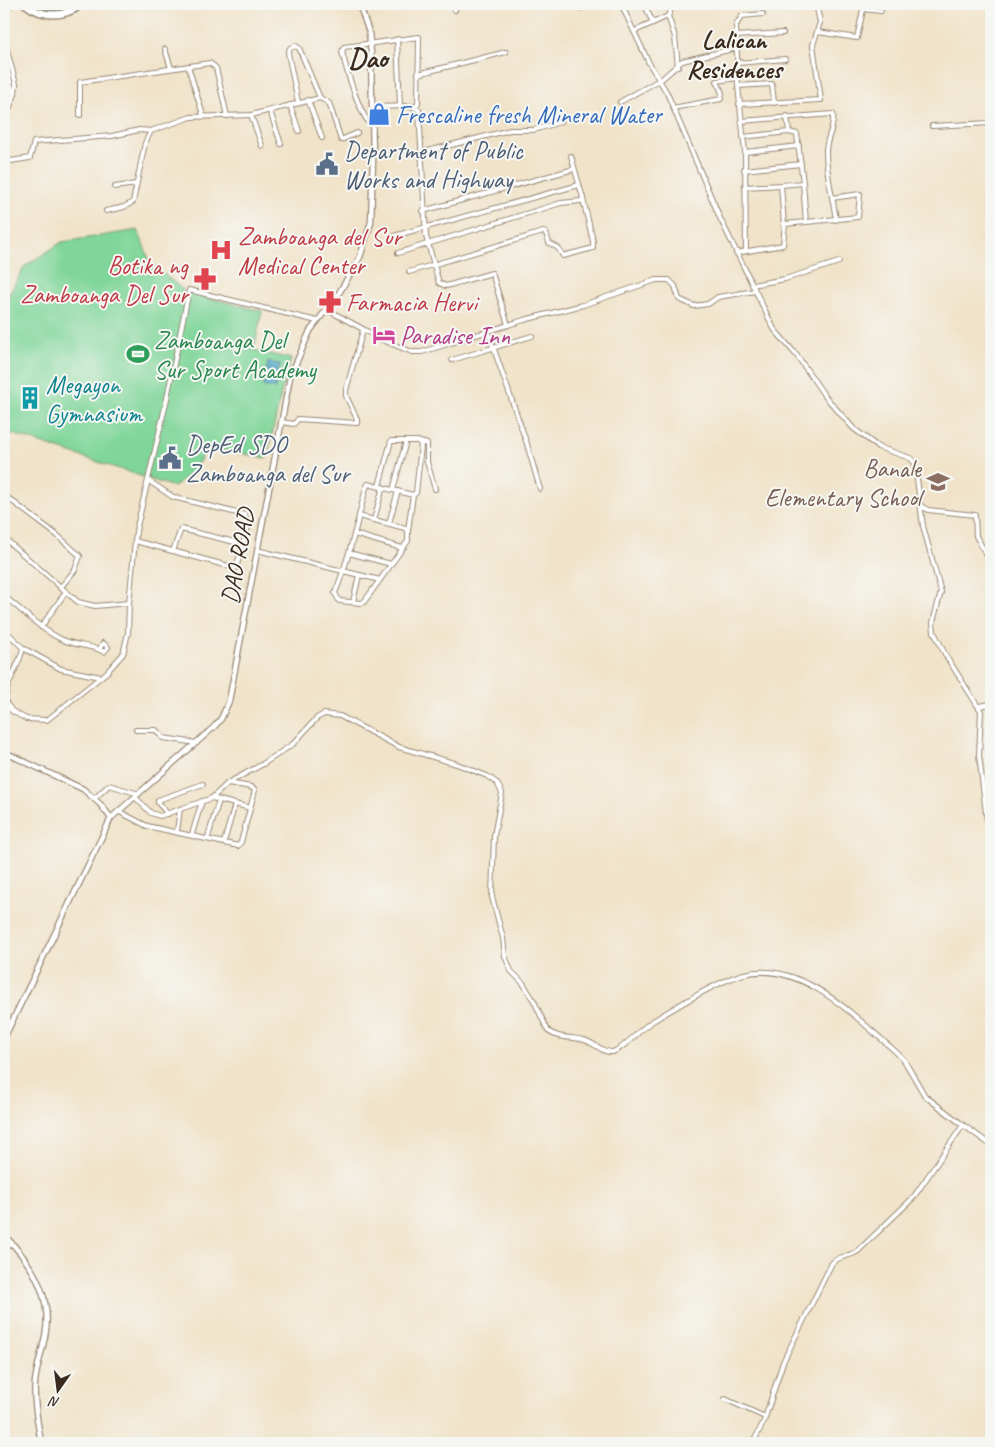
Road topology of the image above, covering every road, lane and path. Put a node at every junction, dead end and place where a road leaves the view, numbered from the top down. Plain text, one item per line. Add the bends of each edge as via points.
1 (10, 4) edge
2 (25, 4) edge
3 (82, 4) edge
4 (359, 4) edge
5 (452, 4) edge
6 (574, 4) edge
7 (590, 4) edge
8 (621, 4) edge
9 (644, 4) edge
10 (669, 4) edge
11 (816, 4) edge
12 (862, 4) edge
13 (4, 7) edge
14 (455, 10) dead end
15 (863, 10) junction
16 (881, 11) dead end
17 (763, 14) dead end
18 (668, 16) junction
19 (653, 23) junction
20 (635, 31) junction
21 (818, 32) junction
22 (783, 33) dead end
23 (736, 36) junction
24 (4, 39) edge
25 (397, 39) junction
26 (370, 42) junction
27 (737, 48) junction
28 (165, 49) dead end
29 (506, 52) dead end
30 (4, 55) edge
31 (785, 59) dead end
32 (737, 63) junction
33 (188, 66) junction
34 (678, 66) junction
35 (171, 68) junction
36 (418, 74) junction
37 (737, 78) junction
38 (658, 80) junction
39 (738, 86) junction
40 (320, 98) junction
41 (308, 100) junction
42 (298, 102) junction
43 (620, 102) dead end
44 (774, 103) junction
45 (739, 104) junction
46 (290, 105) junction
47 (400, 106) junction
48 (373, 107) junction
49 (415, 107) junction
50 (673, 108) junction
51 (4, 111) edge
52 (270, 111) junction
53 (251, 114) junction
54 (80, 115) dead end
55 (203, 115) junction
56 (227, 116) junction
57 (787, 116) junction
58 (4, 121) edge
59 (741, 121) junction
60 (560, 122) dead end
61 (991, 123) edge
62 (932, 126) dead end
63 (373, 127) junction
64 (151, 131) junction
65 (298, 131) dead end
66 (789, 132) junction
67 (358, 133) dead end
68 (743, 137) junction
69 (322, 138) dead end
70 (281, 144) dead end
71 (262, 146) dead end
72 (800, 146) junction
73 (420, 152) junction
74 (745, 152) junction
75 (571, 156) dead end
76 (4, 162) edge
77 (801, 164) junction
78 (574, 169) junction
79 (744, 170) junction
80 (803, 183) junction
81 (136, 184) junction
82 (579, 184) junction
83 (781, 185) junction
84 (114, 187) dead end
85 (745, 187) junction
86 (832, 198) junction
87 (583, 199) junction
88 (106, 211) dead end
89 (424, 211) junction
90 (836, 220) junction
91 (806, 222) junction
92 (784, 225) junction
93 (425, 227) junction
94 (394, 236) dead end
95 (427, 243) junction
96 (746, 251) junction
97 (736, 252) junction
98 (398, 253) dead end
99 (839, 262) dead end
100 (433, 263) junction
101 (409, 272) dead end
102 (752, 285) junction
103 (755, 291) junction
104 (326, 309) junction
105 (317, 321) junction
106 (508, 325) junction
107 (363, 330) junction
108 (488, 332) junction
109 (532, 336) dead end
110 (493, 348) junction
111 (452, 360) dead end
112 (281, 422) junction
113 (406, 441) junction
114 (420, 442) junction
115 (149, 481) junction
116 (381, 486) junction
117 (435, 489) dead end
118 (540, 489) dead end
119 (393, 490) junction
120 (398, 491) junction
121 (4, 495) edge
122 (413, 495) junction
123 (922, 506) junction
124 (358, 516) junction
125 (374, 520) junction
126 (389, 523) junction
127 (408, 530) junction
128 (354, 534) junction
129 (4, 538) edge
130 (135, 541) junction
131 (243, 544) junction
132 (402, 548) junction
133 (257, 550) junction
134 (173, 551) junction
135 (349, 553) junction
136 (991, 563) edge
137 (391, 564) junction
138 (343, 572) junction
139 (359, 575) junction
140 (380, 580) junction
141 (60, 588) junction
142 (65, 593) junction
143 (4, 596) edge
144 (353, 602) junction
145 (129, 603) junction
146 (41, 627) junction
147 (4, 629) edge
148 (23, 648) junction
149 (100, 648) dead end
150 (101, 677) junction
151 (991, 704) edge
152 (979, 706) junction
153 (136, 730) dead end
154 (197, 743) junction
155 (4, 752) edge
156 (228, 782) junction
157 (203, 784) dead end
158 (137, 796) junction
159 (212, 798) junction
160 (94, 799) junction
161 (219, 800) junction
162 (202, 801) junction
163 (235, 804) junction
164 (250, 808) junction
165 (180, 809) junction
166 (118, 811) junction
167 (168, 814) junction
168 (111, 818) junction
169 (177, 831) junction
170 (192, 834) junction
171 (208, 837) junction
172 (224, 842) junction
173 (991, 854) edge
174 (4, 1038) edge
175 (963, 1126) junction
176 (991, 1145) edge
177 (4, 1235) edge
178 (12, 1243) junction
179 (4, 1249) edge
180 (725, 1400) dead end
181 (765, 1417) junction
182 (41, 1443) edge
183 (753, 1443) edge

1 - 13 highway
2 - 3 highway via 52,15 69,12
4 - 26 street, DAO ROAD
5 - 14 street
6 - 7 street via 581,8
8 - 20 street
9 - 19 street
10 - 18 street
11 - 21 street via 820,22
12 - 15 street
15 - 16 street
15 - 21 street via 857,38
17 - 23 street via 738,19
18 - 19 street
18 - 34 street via 675,37
19 - 20 street
20 - 38 street
21 - 44 street via 813,45 821,100
22 - 23 street
23 - 27 street
24 - 58 street via 16,84
25 - 26 street
25 - 36 street via 418,37
25 - 47 street
26 - 48 street, DAO ROAD
26 - 63 street via 348,46 342,52 364,116
27 - 32 street
27 - 34 street via 682,61
28 - 35 street
29 - 36 street
30 - 51 street via 12,90
31 - 32 street
32 - 37 street
33 - 35 street
33 - 55 street
33 - 56 street via 214,65
34 - 38 street
35 - 54 street via 80,82
36 - 49 street via 418,103
37 - 39 street
37 - 50 street via 717,81 721,99
38 - 43 street
38 - 50 street
39 - 44 street via 772,84
39 - 45 street
40 - 41 street
40 - 42 street via 296,46 288,53
40 - 67 street via 329,103 341,140
41 - 42 street
41 - 69 street
42 - 46 street
44 - 45 street
45 - 59 street
46 - 52 street
46 - 65 street
47 - 48 street
47 - 49 street
48 - 63 street, DAO ROAD
49 - 73 street via 419,112
50 - 97 street
52 - 53 street
52 - 70 street
53 - 56 street
53 - 71 street
55 - 56 street
55 - 64 street via 180,119
57 - 59 street
57 - 66 street
57 - 86 street via 830,112 834,115 826,150
59 - 68 street
60 - 73 street via 534,130 510,130
61 - 62 street
63 - 104 street, DAO ROAD via 373,198 365,247
64 - 76 street via 34,142 30,158
64 - 81 street via 145,143
66 - 68 street
66 - 72 street via 797,134
68 - 74 street
72 - 74 street
72 - 77 street
73 - 89 street
74 - 79 street
75 - 78 street
77 - 79 street
77 - 80 street
78 - 82 street
78 - 89 street
79 - 85 street
80 - 83 street
80 - 91 street
81 - 84 street
81 - 88 street via 131,204
82 - 87 street
82 - 93 street
83 - 85 street
83 - 92 street
85 - 96 street
86 - 90 street
86 - 90 street via 861,194 858,217
87 - 95 street
87 - 100 street via 593,248 563,256 543,232
89 - 93 street
90 - 91 street
91 - 92 street
92 - 96 street via 784,245
93 - 94 street
93 - 95 street
95 - 98 street
95 - 100 street
96 - 97 street
97 - 102 street
99 - 102 street via 785,279
100 - 101 street
100 - 106 street via 442,286 492,273
102 - 103 street
103 - 106 street via 718,297 710,304 694,306 679,299 672,283 664,278
103 - 123 street via 774,329 838,412 871,443 913,460
104 - 105 street, DAO ROAD
104 - 107 street
105 - 112 street, DAO ROAD via 295,363
105 - 115 street via 189,290
106 - 108 street
107 - 108 street via 417,352
107 - 112 street via 346,390 357,423 298,419 294,424
108 - 110 street
109 - 110 street
110 - 111 street
110 - 118 street
112 - 133 street, DAO ROAD
113 - 114 street
113 - 116 street via 391,441
113 - 119 street
114 - 117 street via 427,444 427,462
114 - 122 street via 416,492
115 - 130 street
115 - 131 street via 172,497 245,515 248,522
116 - 119 street
116 - 124 street via 367,485
116 - 125 street
119 - 120 street
120 - 122 street
120 - 126 street
121 - 141 street via 80,556 75,570
122 - 127 street
123 - 136 street via 926,510 975,515 976,536
123 - 152 street via 923,526 941,592 933,622 934,632
124 - 125 street
124 - 128 street
125 - 126 street
126 - 127 street
127 - 132 street via 408,541
128 - 132 street
128 - 135 street
129 - 141 street
130 - 134 street
130 - 145 street
131 - 134 street via 180,528
131 - 134 street via 238,566 233,568
132 - 137 street
133 - 138 street
133 - 154 street, DAO ROAD via 229,701 221,719
135 - 137 street
135 - 138 street
137 - 140 street
138 - 139 street
138 - 144 street via 336,598
139 - 140 street
139 - 144 street
140 - 144 street via 363,603
141 - 142 street
142 - 145 street via 89,605
142 - 146 street
143 - 146 street
145 - 150 street via 126,648
146 - 149 street via 71,643
147 - 148 street
148 - 150 street via 61,669
148 - 150 street via 5,700 12,711 26,719 40,721 52,718
151 - 152 street
152 - 173 street via 980,765
153 - 154 street via 156,730 163,738
154 - 158 street, DAO ROAD
155 - 160 street via 83,789
156 - 159 street
156 - 164 street via 255,788
156 - 175 street via 292,744 324,714 340,716 399,747 475,770 497,782 502,793 494,836 492,897 505,956 511,971 534,1001 548,1031 560,1037 588,1041 614,1052 650,1023 738,976 757,972 787,975 811,985 867,1028 904,1060 925,1096
157 - 167 street via 158,800
158 - 160 street via 109,785
158 - 166 street, DAO ROAD
158 - 167 street via 155,815
159 - 161 street
159 - 162 street
160 - 168 street
161 - 163 street
161 - 171 street
162 - 165 street
162 - 170 street
163 - 164 street
163 - 172 street
164 - 172 street via 240,844
165 - 167 street
165 - 169 street
166 - 168 street, DAO ROAD
166 - 169 street via 139,823
168 - 174 street, DAO ROAD
169 - 170 street
170 - 171 street
171 - 172 street
175 - 176 street
175 - 181 street via 906,1206 858,1251 839,1257 832,1263 783,1362
177 - 178 street
178 - 179 street
178 - 182 street via 34,1273 46,1309 46,1328 35,1383
180 - 181 street
181 - 183 street

